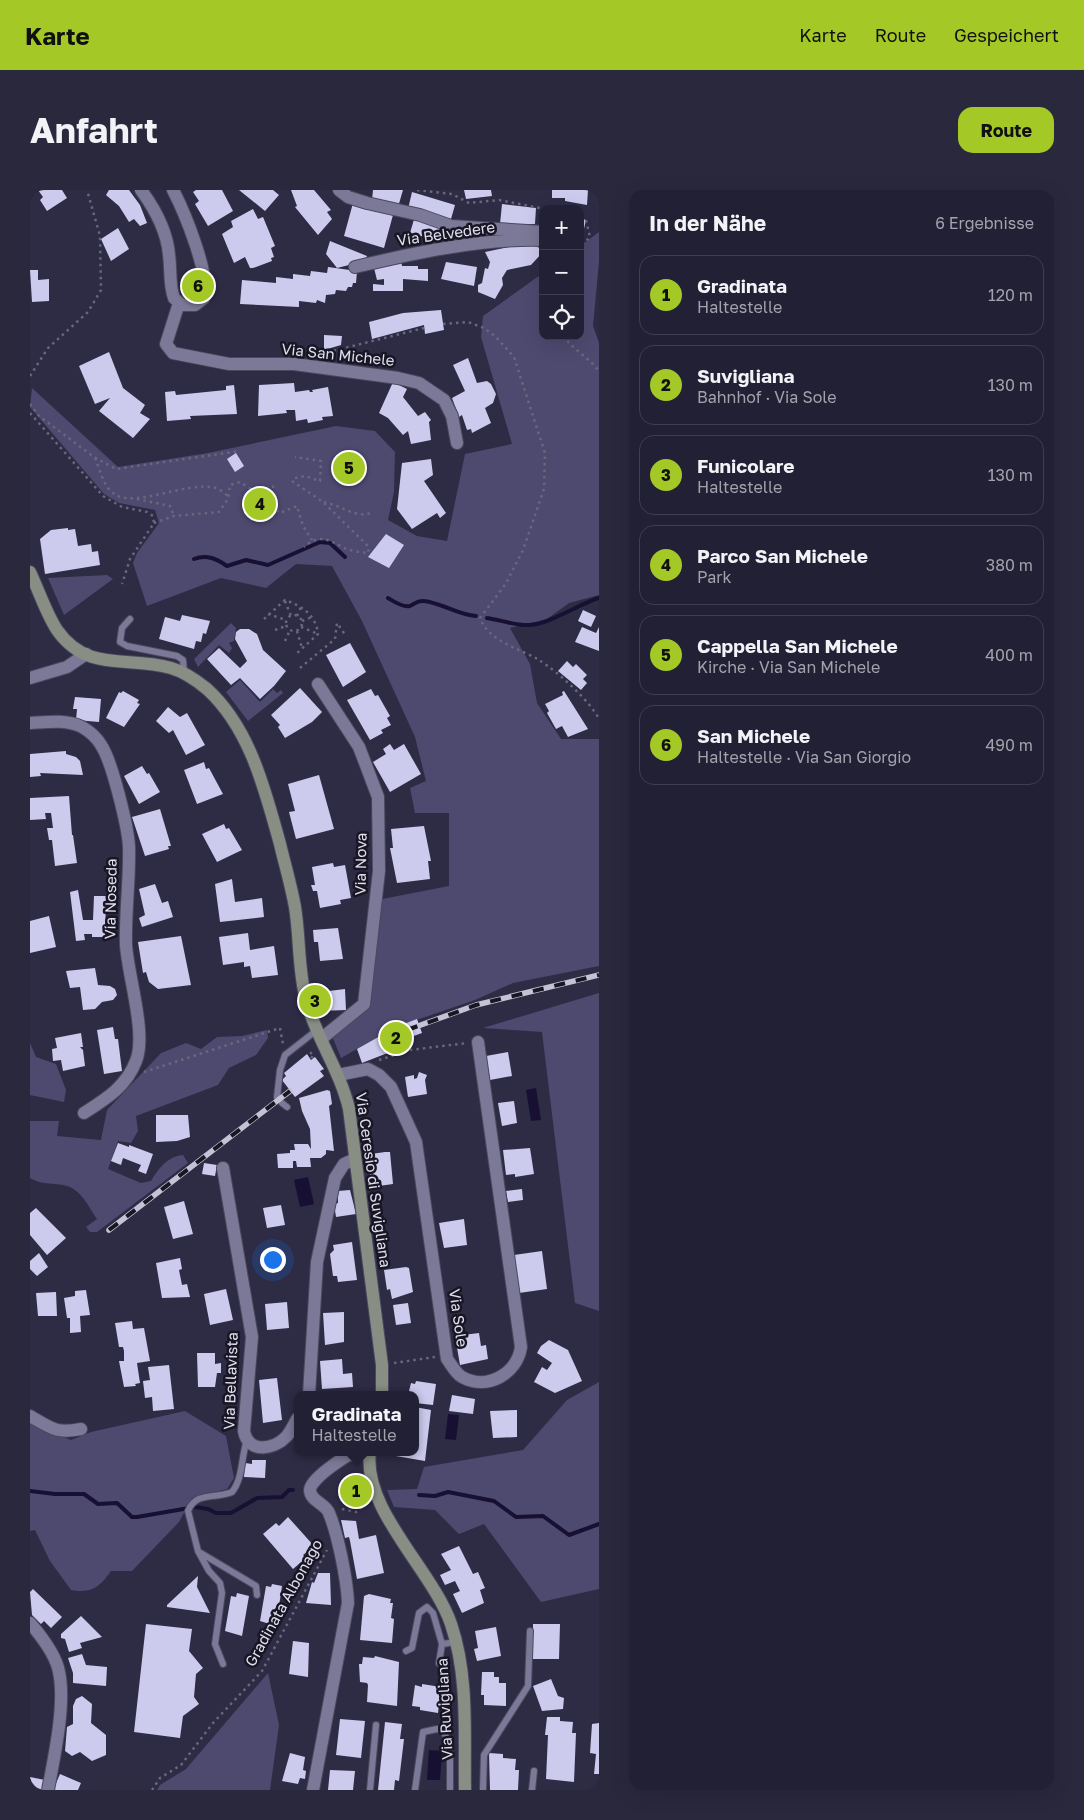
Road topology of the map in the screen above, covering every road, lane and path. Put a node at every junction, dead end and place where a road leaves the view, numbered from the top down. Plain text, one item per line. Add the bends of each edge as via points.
1 (87, 190) edge
2 (141, 190) edge
3 (173, 190) edge
4 (339, 190) edge
5 (417, 190) edge
6 (539, 208) edge
7 (584, 219) edge
8 (539, 232) edge
9 (539, 240) edge
10 (584, 243) edge
11 (355, 267) dead end
12 (178, 303) junction
13 (443, 324) dead end
14 (424, 328) dead end
15 (566, 340) edge
16 (319, 354) dead end
17 (599, 371) edge
18 (30, 376) edge
19 (30, 404) edge
20 (30, 413) edge
21 (457, 443) dead end
22 (240, 451) dead end
23 (94, 457) junction
24 (296, 457) dead end
25 (295, 478) dead end
26 (292, 481) dead end
27 (275, 486) dead end
28 (257, 493) junction
29 (229, 496) junction
30 (136, 498) junction
31 (323, 502) junction
32 (370, 513) dead end
33 (174, 516) junction
34 (154, 523) junction
35 (312, 540) junction
36 (304, 547) dead end
37 (30, 572) edge
38 (122, 584) dead end
39 (285, 600) junction
40 (301, 607) junction
41 (268, 614) junction
42 (291, 616) junction
43 (297, 616) junction
44 (312, 618) junction
45 (130, 619) dead end
46 (264, 619) dead end
47 (286, 620) junction
48 (301, 621) junction
49 (286, 626) junction
50 (301, 627) junction
51 (275, 630) dead end
52 (290, 630) junction
53 (296, 631) junction
54 (318, 634) junction
55 (346, 636) dead end
56 (285, 641) dead end
57 (302, 649) junction
58 (86, 654) junction
59 (296, 654) dead end
60 (300, 668) dead end
61 (184, 673) junction
62 (30, 678) edge
63 (318, 684) dead end
64 (599, 720) edge
65 (30, 723) edge
66 (319, 1035) junction
67 (478, 1042) joint
68 (285, 1055) junction
69 (309, 1055) dead end
70 (313, 1058) dead end
71 (371, 1063) dead end
72 (338, 1075) junction
73 (128, 1077) junction
74 (277, 1097) dead end
75 (84, 1113) dead end
76 (356, 1159) junction
77 (223, 1168) dead end
78 (447, 1356) junction
79 (382, 1365) junction
80 (309, 1391) edge
81 (382, 1391) edge
82 (30, 1416) edge
83 (294, 1424) edge
84 (81, 1429) dead end
85 (247, 1440) junction
86 (347, 1456) edge
87 (370, 1456) edge
88 (377, 1497) junction
89 (324, 1506) junction
90 (335, 1535) junction
91 (198, 1551) junction
92 (257, 1595) dead end
93 (30, 1623) edge
94 (530, 1631) dead end
95 (457, 1642) junction
96 (442, 1644) junction
97 (406, 1651) dead end
98 (439, 1663) dead end
99 (223, 1664) dead end
100 (376, 1725) dead end
101 (534, 1771) dead end
102 (48, 1790) edge
103 (152, 1790) edge
104 (313, 1790) edge
105 (370, 1790) edge
106 (415, 1790) edge
107 (450, 1790) edge
108 (465, 1790) edge
109 (483, 1790) edge
110 (532, 1790) edge

1 - 18 path via 100,236 101,290 88,312 48,348
2 - 12 street via 164,233 173,294
3 - 12 street via 192,234 206,288 204,298 195,305
4 - 8 street, Via Belvedere via 348,197 451,226
5 - 6 path via 452,194 469,203 499,200
7 - 10 path via 590,237
9 - 11 street, Via Belvedere via 474,246
12 - 21 street, Via San Michele via 166,344 173,353 229,364 294,364 419,383 444,400 452,416
13 - 64 path via 463,322 478,325 496,336 514,358 545,453 544,489 523,550 505,585 480,618 492,636 541,661 590,704
14 - 16 path
15 - 17 path
19 - 23 path via 39,416
20 - 34 path via 102,496 122,507 146,512
22 - 23 path via 116,469
23 - 30 path via 112,493 122,498
24 - 25 path via 321,461 322,470 320,481 305,476
26 - 31 path
27 - 28 path
28 - 29 path via 238,482 229,486
28 - 35 path via 280,513 297,506 303,526
29 - 30 path via 217,488 199,486
29 - 33 path via 216,514
30 - 33 path via 170,506
31 - 32 path via 361,514
31 - 35 path via 369,547 368,553 350,550 326,538
33 - 34 path
34 - 38 path via 130,559
35 - 36 path
37 - 58 main road, Via Ceresio di Suvigliana via 58,630
39 - 40 path
39 - 41 path
39 - 42 path
40 - 43 path
40 - 44 path
41 - 46 path
41 - 47 path
42 - 43 path
42 - 47 path
43 - 48 path
44 - 48 path
44 - 54 path
45 - 61 lane via 120,633 122,644 177,656 183,660
47 - 49 path
48 - 50 path
49 - 51 path
49 - 52 path
50 - 53 path
50 - 54 path
52 - 53 path
52 - 56 path
53 - 57 path
54 - 57 path
55 - 60 path via 337,623 335,639
57 - 59 path
58 - 61 main road, Via Ceresio di Suvigliana via 114,663 157,665
58 - 62 street via 67,667
61 - 66 main road, Via Ceresio di Suvigliana via 208,690 227,714 260,776 292,892 303,984
63 - 66 street, Via Nova via 359,747 378,797 379,871 364,1004
65 - 73 street, Via Noseda via 67,722 94,736 104,751 124,815 129,846 126,944 139,1044 136,1061
66 - 68 lane
66 - 72 main road, Via Ceresio di Suvigliana
67 - 71 path via 410,1050
67 - 78 street, Via Sole via 521,1347 520,1359 492,1382 478,1382 460,1377
68 - 73 path via 280,1028
68 - 74 lane
69 - 70 path
72 - 76 main road, Via Ceresio di Suvigliana via 349,1109
72 - 78 street, Via Sole via 368,1069 379,1075 391,1087 416,1142
73 - 75 street, Via Noseda via 112,1095
76 - 79 main road, Via Ceresio di Suvigliana
76 - 80 street via 344,1164 335,1178 317,1262
77 - 85 street, Via Bellavista via 252,1337 244,1431
78 - 79 path
79 - 81 main road, Via Ceresio di Suvigliana
82 - 84 street via 56,1431
83 - 85 street, Via Bellavista via 286,1437 275,1445 262,1448
85 - 91 lane via 238,1485 232,1492 198,1499 190,1505 189,1520
86 - 89 street via 312,1484 311,1495
87 - 88 main road
88 - 89 path via 356,1512 334,1508 329,1501
88 - 95 main road, Via Ruvigliana via 443,1604
89 - 90 street
90 - 103 path, Gradinata Albonago via 262,1670 181,1765 160,1778
90 - 104 street via 348,1603
91 - 92 lane via 256,1586
91 - 99 lane via 220,1583 215,1644
93 - 102 street via 56,1661 61,1683 61,1704
94 - 109 lane via 528,1686 484,1755
95 - 96 lane
95 - 108 main road, Via Ruvigliana via 463,1688
96 - 97 lane via 433,1613 427,1607 419,1613 412,1648
96 - 98 lane
100 - 105 lane
101 - 110 lane
106 - 107 lane via 423,1732 437,1728 444,1731 450,1749

